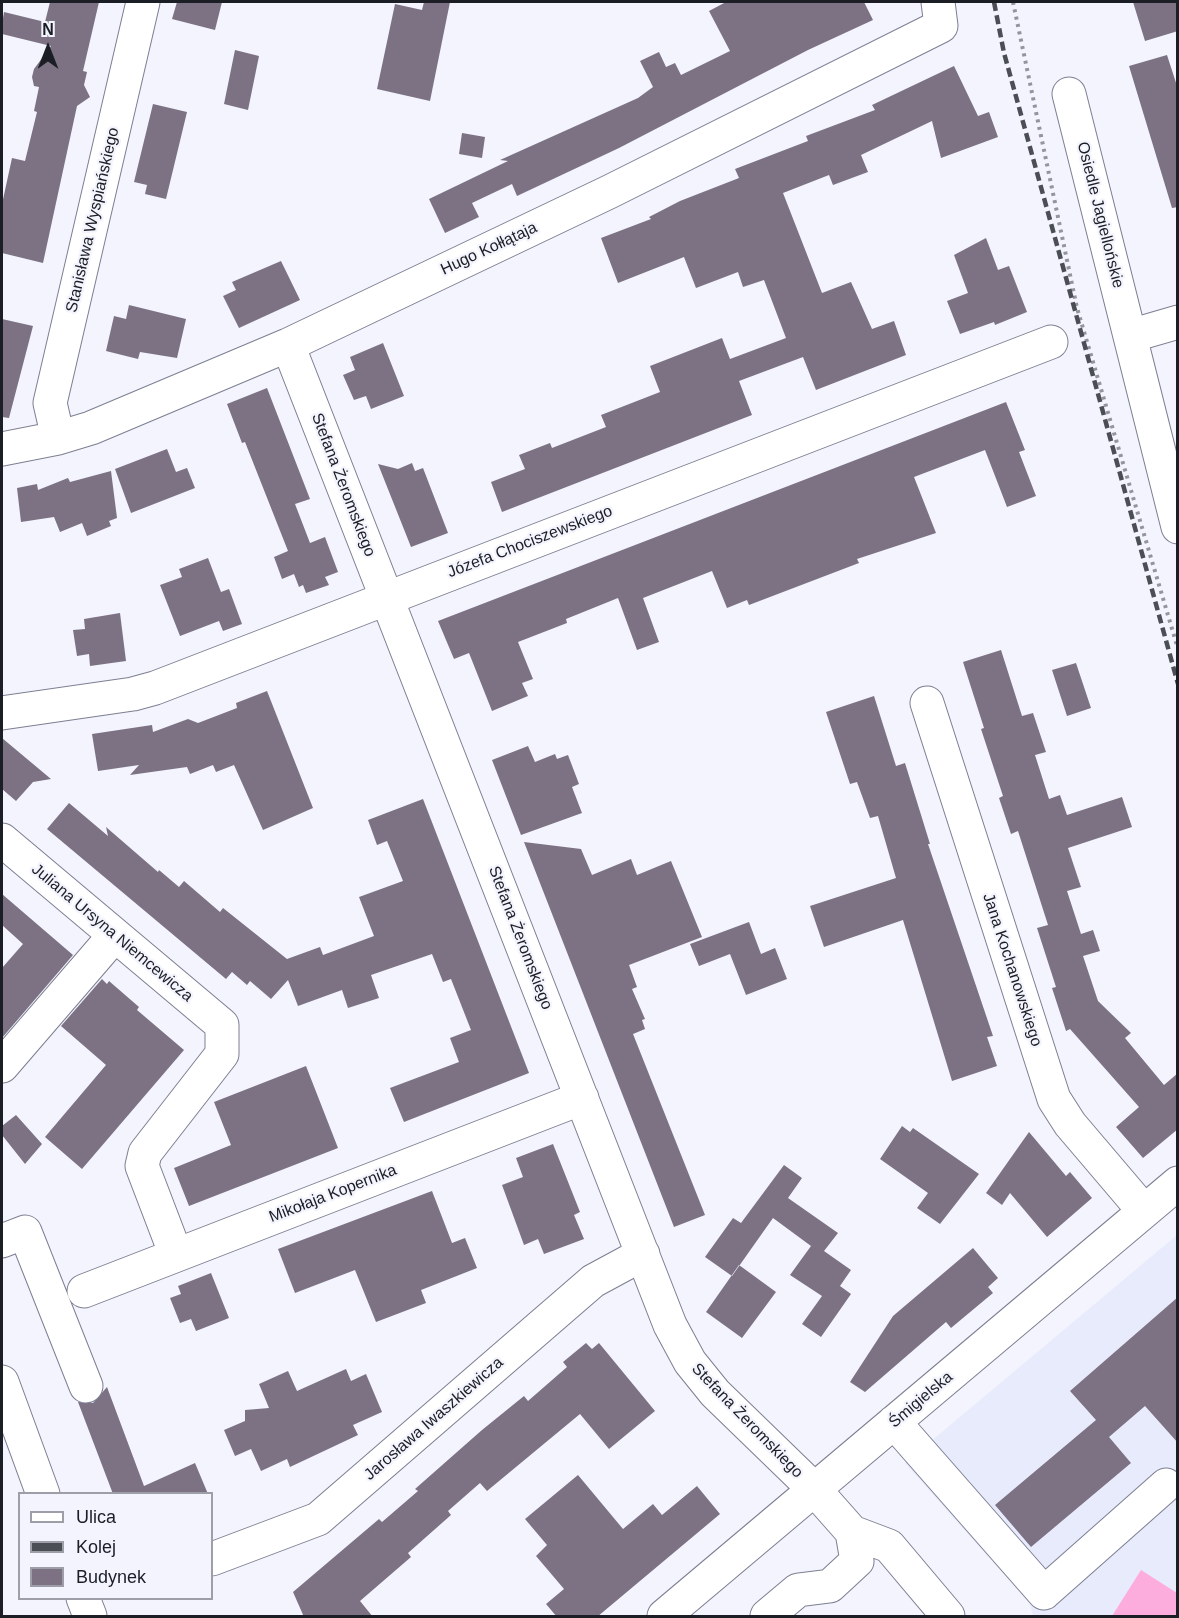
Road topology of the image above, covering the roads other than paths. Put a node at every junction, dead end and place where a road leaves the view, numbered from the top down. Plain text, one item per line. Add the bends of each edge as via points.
1 (143, 2) edge
2 (940, 14) edge
3 (1069, 94) dead end
4 (1178, 322) edge
5 (1131, 336) junction
6 (1051, 342) dead end
7 (288, 345) junction
8 (58, 438) junction
9 (2, 449) edge
10 (1178, 527) edge
11 (387, 597) junction
12 (927, 703) dead end
13 (2, 713) edge
14 (2, 840) edge
15 (114, 936) junction
16 (2, 1066) edge
17 (582, 1098) junction
18 (1178, 1183) edge
19 (1144, 1211) junction
20 (2, 1241) edge
21 (642, 1254) junction
22 (176, 1255) junction
23 (84, 1291) dead end
24 (2, 1382) edge
25 (86, 1386) dead end
26 (894, 1422) junction
27 (1166, 1485) dead end
28 (814, 1490) junction
29 (42, 1492) edge
30 (852, 1532) junction
31 (213, 1559) edge
32 (664, 1617) edge
33 (767, 1617) edge
34 (948, 1617) edge

1 - 8 street, Stanisława Wyspiańskiego via 50,403
2 - 7 street, Hugo Kołłątaja via 609,192
3 - 5 street, Osiedle Jagiellońskie
4 - 5 street
5 - 10 street, Osiedle Jagiellońskie
6 - 11 street, Józefa Chociszewskiego
7 - 8 street, Hugo Kołłątaja via 125,415
7 - 11 street, Stefana Żeromskiego
8 - 9 street, Hugo Kołłątaja
11 - 13 street, Józefa Chociszewskiego via 155,688
11 - 17 street, Stefana Żeromskiego
12 - 19 street, Jana Kochanowskiego via 1054,1099 1070,1124
14 - 15 street, Juliana Ursyna Niemcewicza
15 - 16 street
15 - 22 street, Juliana Ursyna Niemcewicza via 222,1025 222,1054 145,1153 142,1166
17 - 21 street, Stefana Żeromskiego
17 - 22 street, Mikołaja Kopernika
18 - 19 street, Śmigielska
19 - 26 street, Śmigielska
20 - 25 street via 25,1232
21 - 28 street, Stefana Żeromskiego via 670,1325 690,1362 715,1393
21 - 31 street, Jarosława Iwaszkiewicza via 592,1281 318,1519
22 - 23 street, Mikołaja Kopernika
24 - 29 street
26 - 27 street via 1044,1593
26 - 28 street, Śmigielska
28 - 30 street, Stefana Żeromskiego
28 - 32 street, Śmigielska
30 - 33 street via 857,1561 830,1586 798,1590
30 - 34 street via 889,1546

